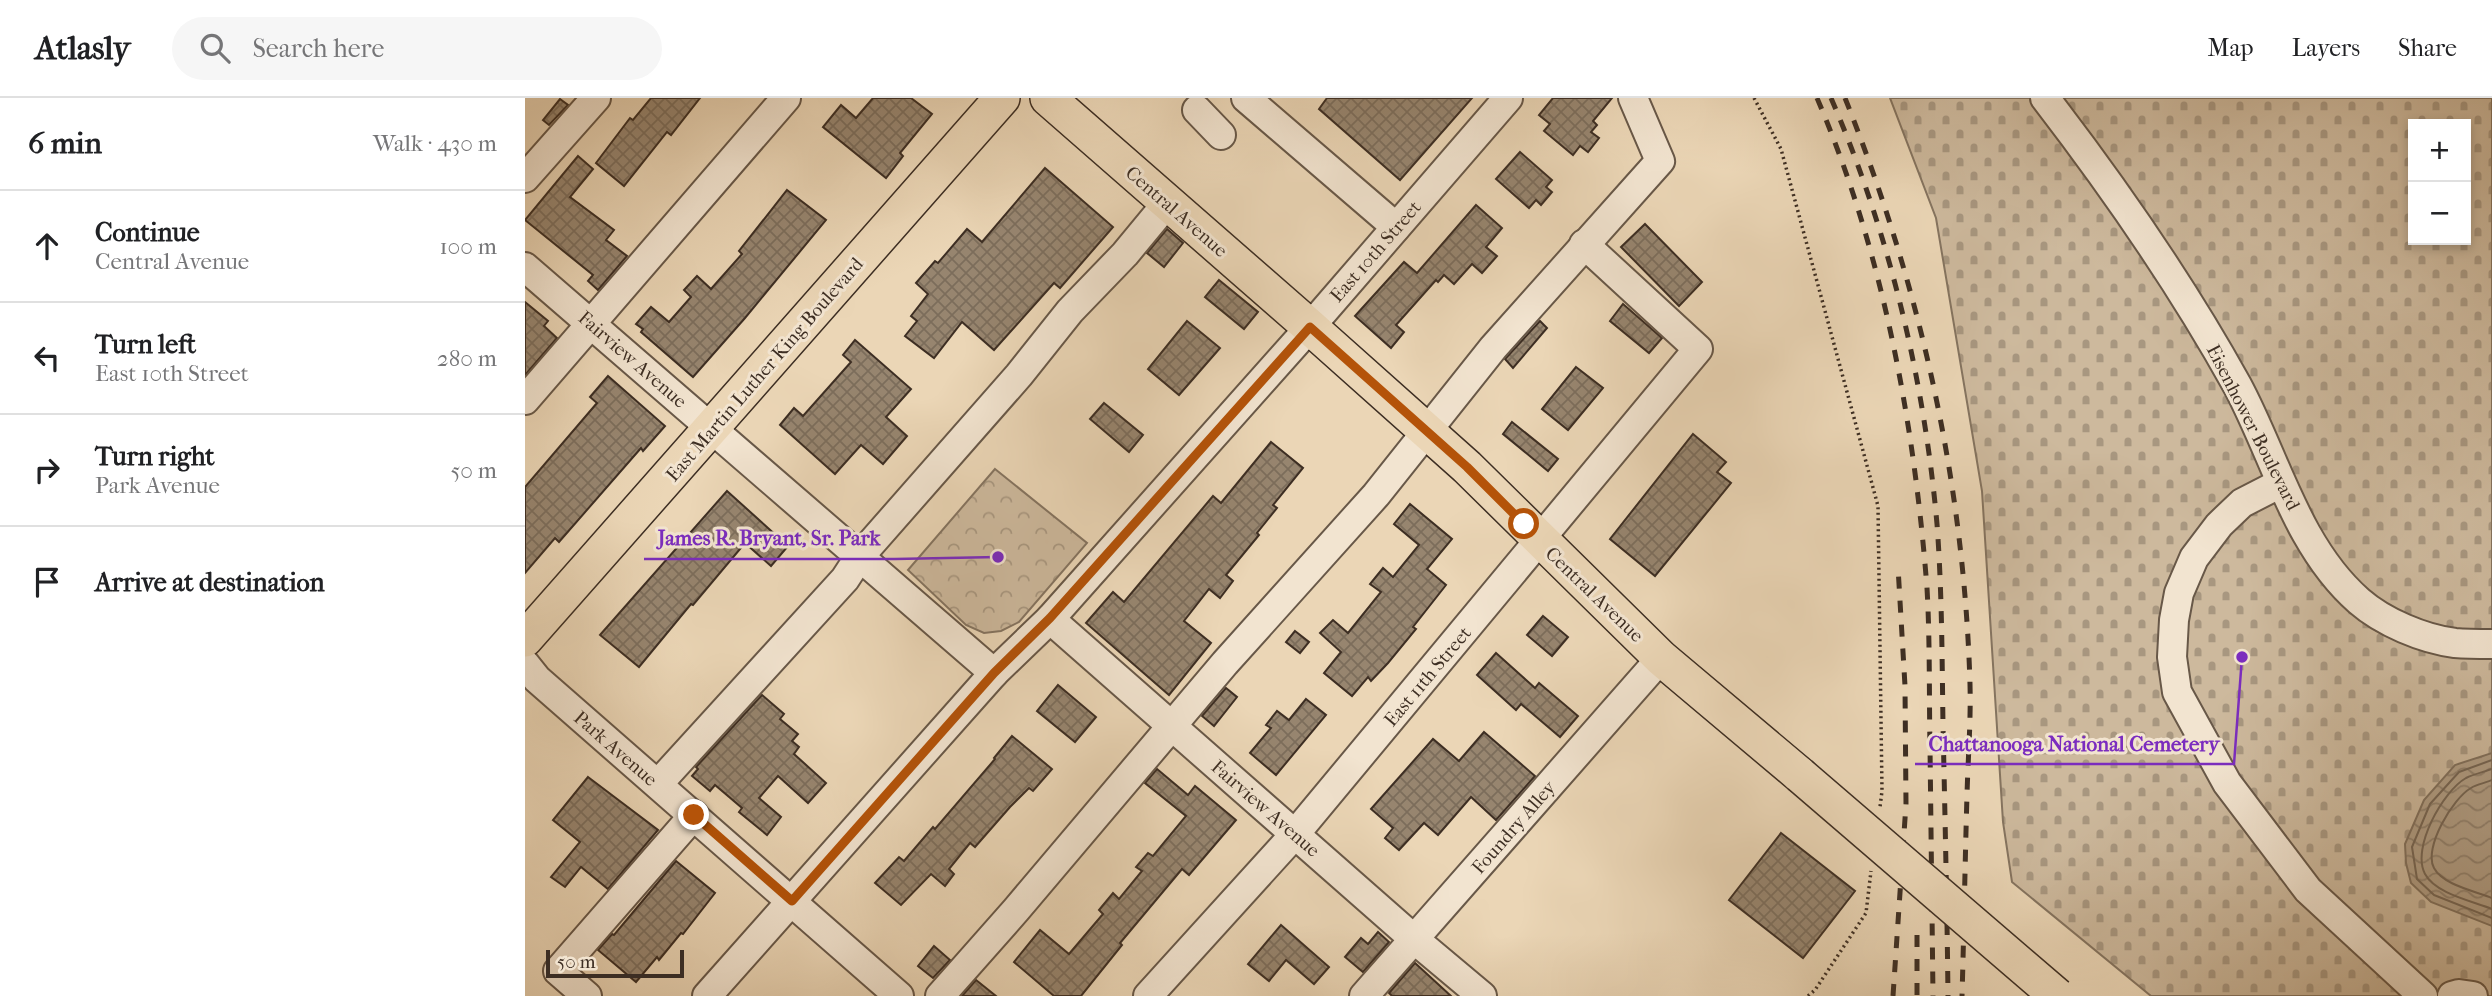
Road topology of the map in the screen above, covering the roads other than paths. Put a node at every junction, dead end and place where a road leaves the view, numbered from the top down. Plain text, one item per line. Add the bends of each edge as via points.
1 (596, 98) edge
2 (786, 98) edge
3 (1002, 98) edge
4 (1048, 98) edge
5 (1246, 98) edge
6 (1508, 98) edge
7 (1633, 98) edge
8 (2045, 98) edge
9 (1196, 102) edge
10 (1221, 135) dead end
11 (525, 178) edge
12 (1168, 202) junction
13 (1397, 226) junction
14 (1584, 244) junction
15 (525, 267) edge
16 (591, 323) junction
17 (1310, 327) junction
18 (525, 400) edge
19 (712, 428) junction
20 (1427, 432) junction
21 (2281, 482) junction
22 (1540, 540) junction
23 (860, 556) junction
24 (1050, 618) junction
25 (525, 639) edge
26 (2492, 644) edge
27 (1661, 658) junction
28 (525, 664) edge
29 (994, 673) junction
30 (1173, 726) junction
31 (658, 784) junction
32 (694, 815) junction
33 (1295, 834) junction
34 (792, 901) junction
35 (1414, 939) junction
36 (587, 996) edge
37 (707, 996) edge
38 (899, 996) edge
39 (940, 996) edge
40 (1149, 996) edge
41 (1364, 996) edge
42 (1482, 996) edge
43 (2057, 996) edge
44 (2423, 996) edge
45 (2452, 996) edge
46 (2473, 996) edge

1 - 11 street
2 - 16 street
3 - 19 main road, East Martin Luther King Boulevard
4 - 12 main road, Central Avenue
5 - 13 street
6 - 13 street, East 10th Street
7 - 14 street via 1660,161
8 - 21 street, Eisenhower Boulevard via 2184,294 2238,388
9 - 10 street
12 - 17 main road, Central Avenue
12 - 23 street
13 - 17 street, East 10th Street
14 - 20 street
14 - 22 street, East 11th Street via 1697,349
15 - 16 street, Fairview Avenue
16 - 18 street
16 - 19 street, Fairview Avenue
17 - 20 main road, Central Avenue
17 - 24 street, East 10th Street
19 - 23 street, Fairview Avenue
19 - 25 main road, East Martin Luther King Boulevard
20 - 22 main road, Central Avenue
20 - 30 street
21 - 26 street, Eisenhower Boulevard via 2307,533 2337,578 2360,602 2396,626 2453,643
21 - 44 street via 2242,503 2194,558 2179,593 2174,620 2172,657 2177,692 2227,783 2308,890
22 - 27 main road, Central Avenue
22 - 33 street, East 11th Street
23 - 29 street, Fairview Avenue
23 - 31 street via 845,579
24 - 29 street, East 10th Street
24 - 30 street, Fairview Avenue
27 - 35 street, Foundry Alley
27 - 43 main road, Central Avenue, bridge
28 - 31 street, Park Avenue
29 - 34 street, East 10th Street
30 - 33 street, Fairview Avenue
30 - 39 street
31 - 32 street, Park Avenue
32 - 34 street, Park Avenue
32 - 36 street via 558,971
33 - 35 street, Fairview Avenue
33 - 40 street, East 11th Street
34 - 37 street, East 10th Street
34 - 38 street, Park Avenue
35 - 41 street, Foundry Alley
35 - 42 street, Fairview Avenue
45 - 46 street

